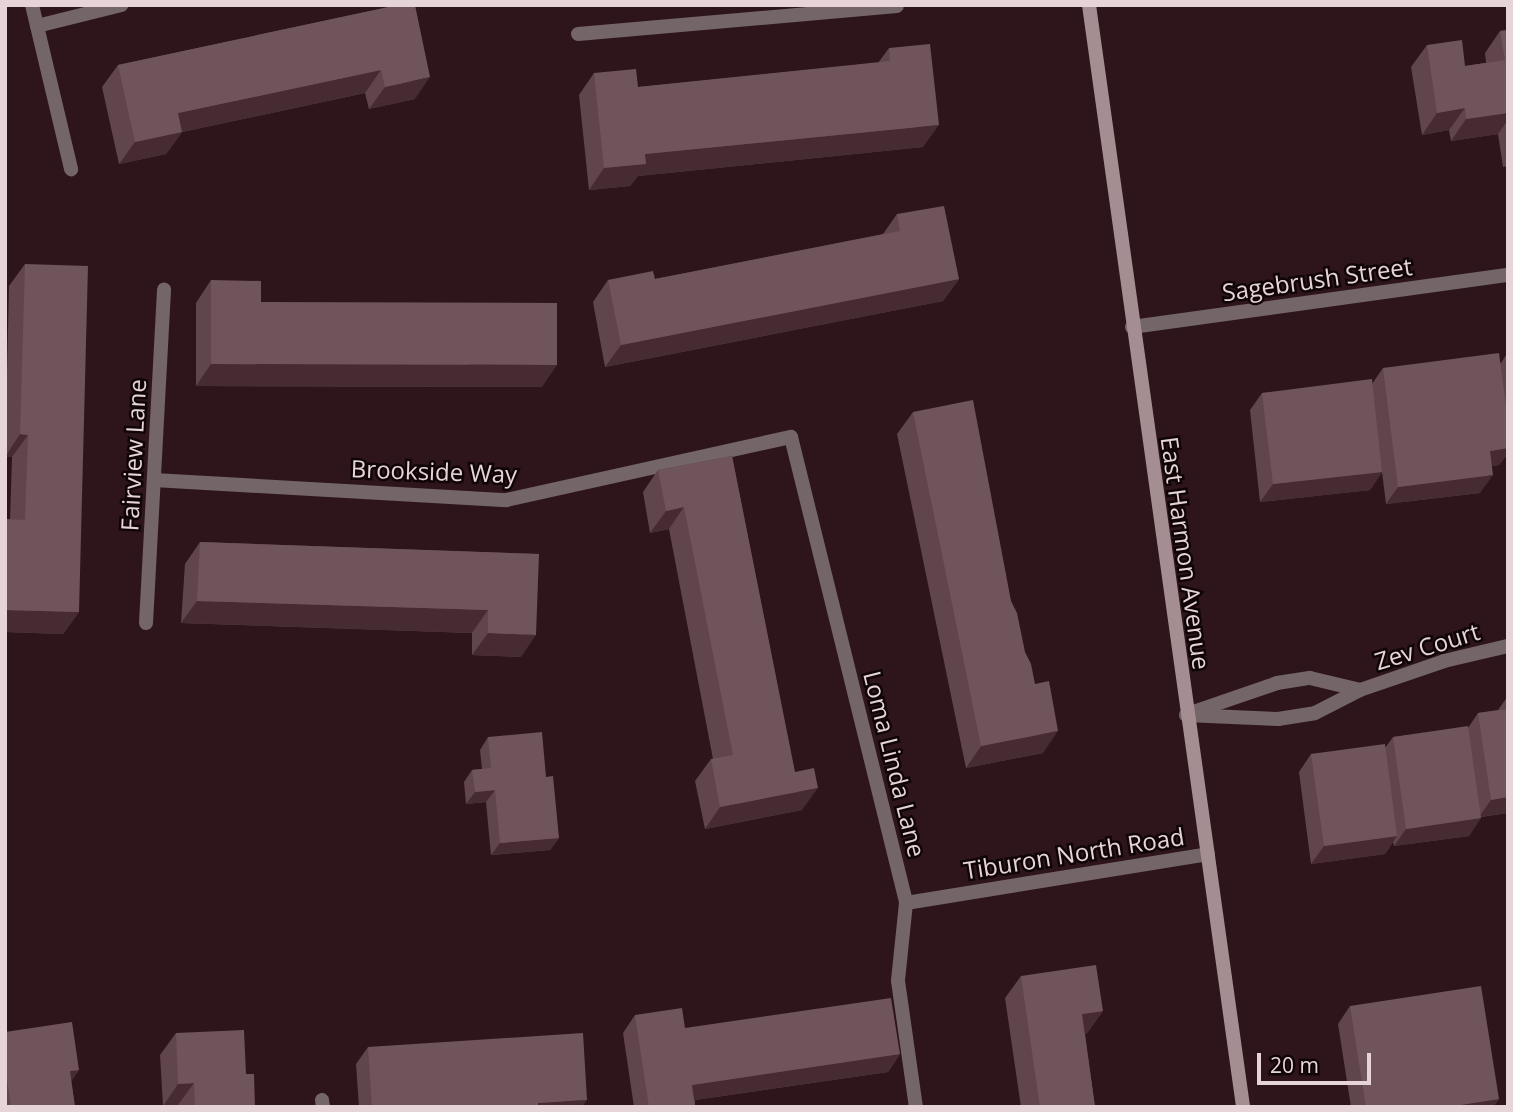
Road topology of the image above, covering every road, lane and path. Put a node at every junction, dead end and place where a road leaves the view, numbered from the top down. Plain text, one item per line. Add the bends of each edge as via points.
1 (32, 5) edge
2 (121, 5) edge
3 (1089, 5) edge
4 (897, 6) edge
5 (743, 12) edge
6 (37, 26) junction
7 (578, 34) dead end
8 (71, 169) dead end
9 (1508, 275) edge
10 (164, 289) dead end
11 (1132, 327) junction
12 (791, 438) joint
13 (154, 480) junction
14 (146, 623) dead end
15 (1508, 646) edge
16 (1360, 690) junction
17 (1186, 715) junction
18 (1208, 854) junction
19 (906, 903) junction
20 (916, 1107) edge
21 (1243, 1107) edge

1 - 6 street
2 - 6 street
3 - 11 main road, East Harmon Avenue
4 - 5 street
5 - 7 street
6 - 8 street
9 - 11 street, Sagebrush Street
10 - 13 street, Fairview Lane
11 - 17 main road, East Harmon Avenue
12 - 13 street, Brookside Way via 506,500
12 - 19 street, Loma Linda Lane
13 - 14 street, Fairview Lane
15 - 16 street, Zev Court via 1444,661
16 - 17 street, Zev Court via 1315,713 1278,719
16 - 17 street, Zev Court via 1310,678 1277,683
17 - 18 main road, East Harmon Avenue
18 - 19 street, Tiburon North Road
18 - 21 main road, East Harmon Avenue
19 - 20 street, Loma Linda Lane via 898,981

